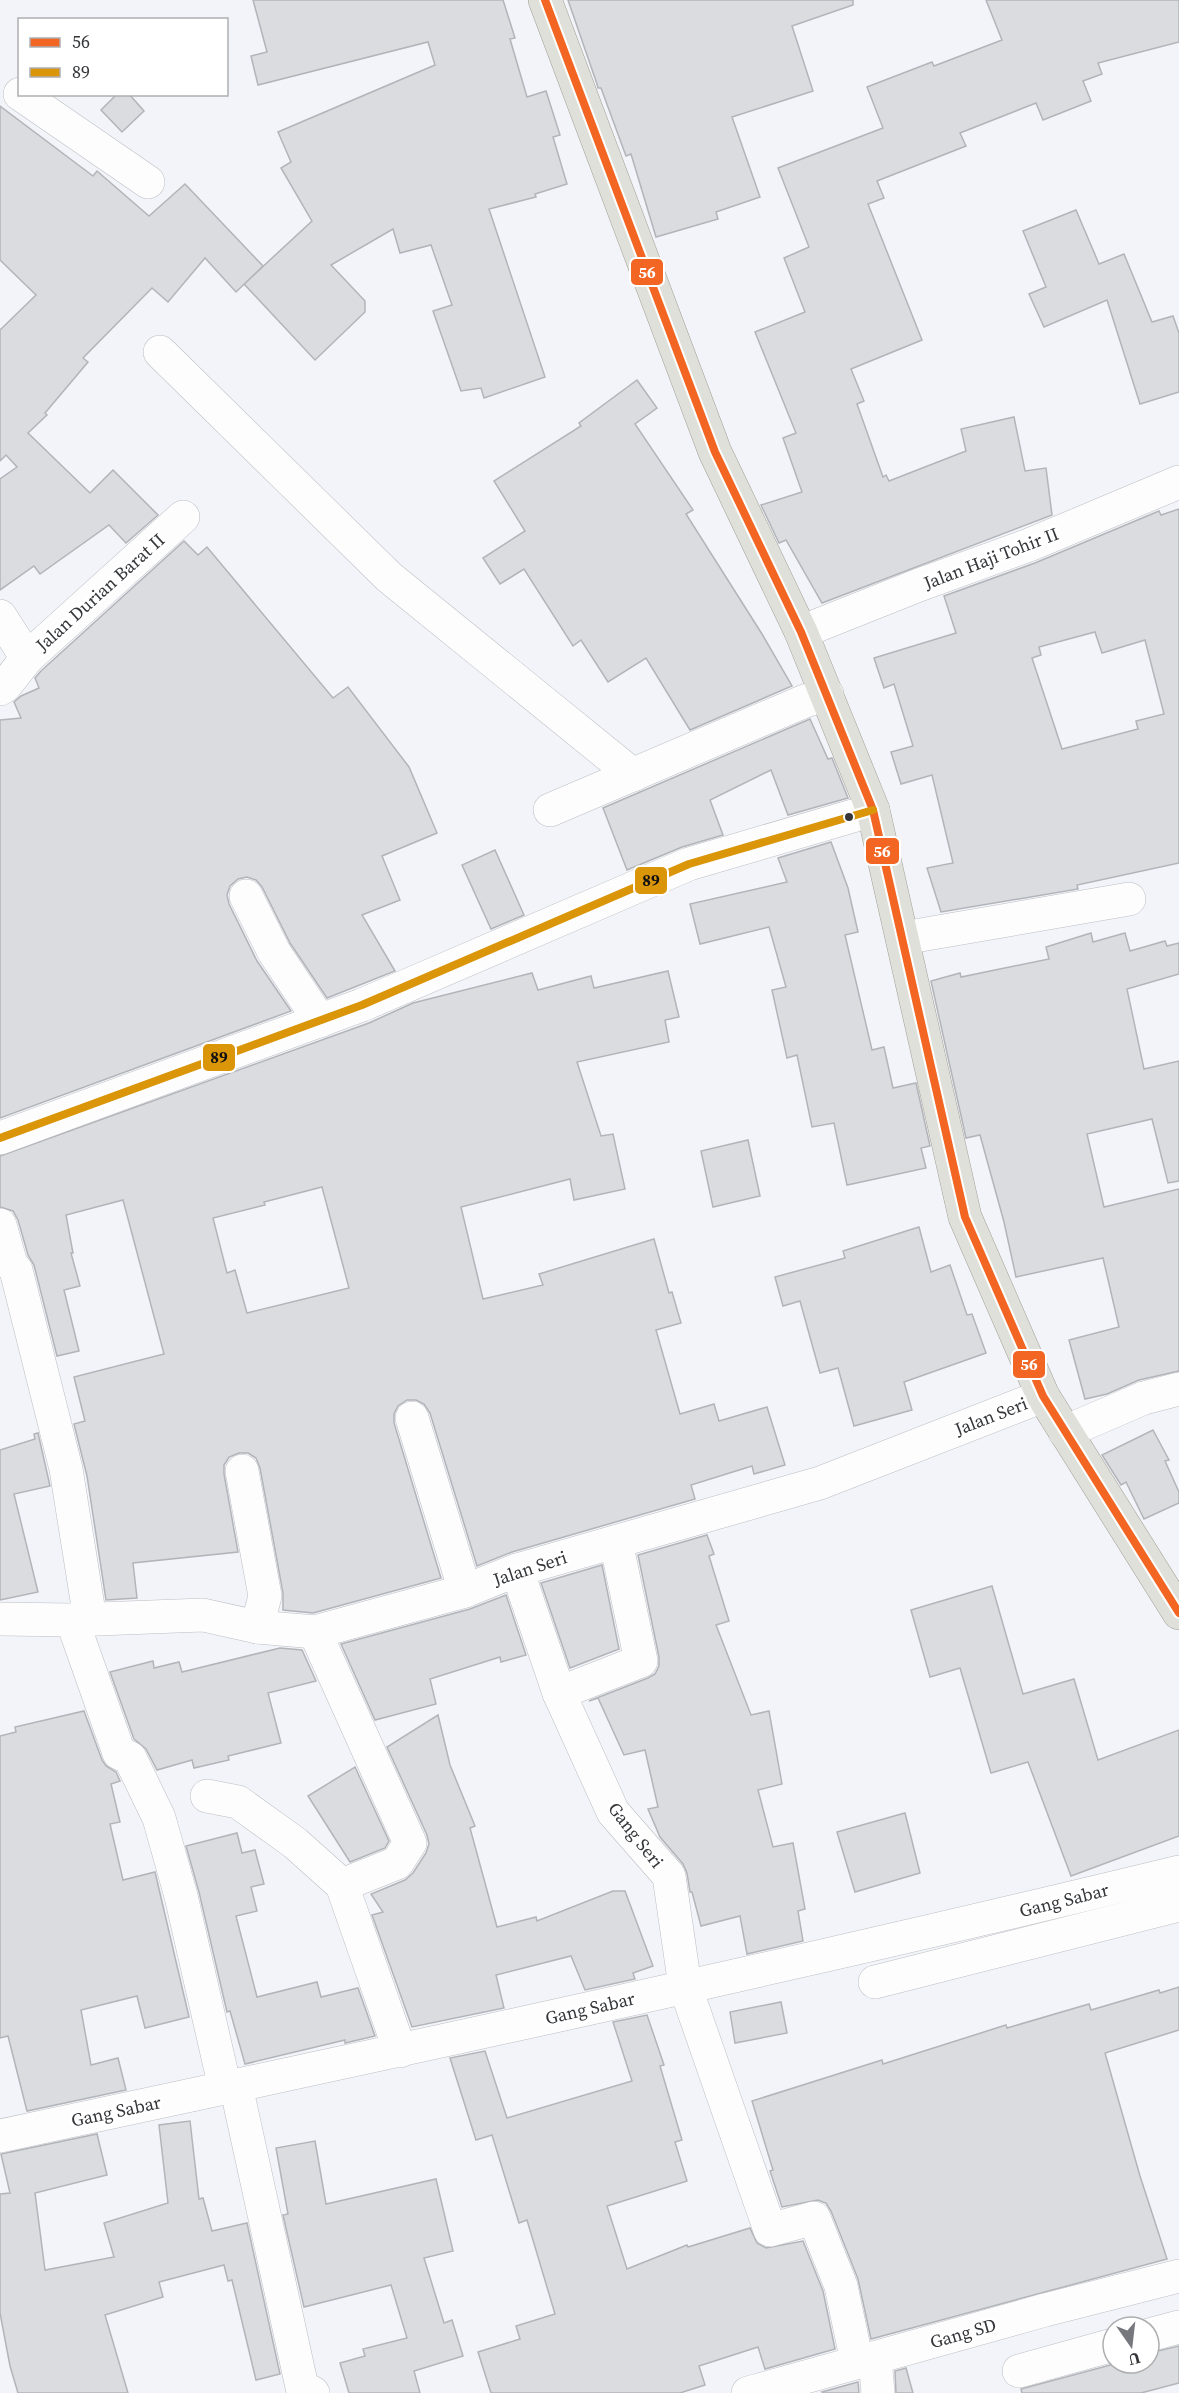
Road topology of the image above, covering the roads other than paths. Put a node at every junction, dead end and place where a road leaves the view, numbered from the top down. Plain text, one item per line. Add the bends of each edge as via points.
1 (546, 0) edge
2 (0, 81) edge
3 (18, 93) edge
4 (23, 96) edge
5 (148, 182) dead end
6 (160, 352) dead end
7 (1179, 482) edge
8 (183, 517) dead end
9 (0, 616) edge
10 (801, 632) junction
11 (27, 658) junction
12 (0, 689) edge
13 (827, 693) junction
14 (633, 775) junction
15 (550, 810) dead end
16 (873, 810) junction
17 (246, 896) dead end
18 (1129, 899) dead end
19 (903, 938) junction
20 (320, 1021) junction
21 (0, 1138) edge
22 (0, 1225) edge
23 (1179, 1389) edge
24 (1043, 1396) junction
25 (412, 1418) dead end
26 (1065, 1432) junction
27 (242, 1471) dead end
28 (616, 1542) junction
29 (517, 1569) junction
30 (465, 1590) junction
31 (1179, 1612) edge
32 (0, 1619) edge
33 (81, 1620) junction
34 (257, 1627) junction
35 (315, 1632) junction
36 (559, 1693) junction
37 (207, 1796) dead end
38 (1179, 1872) edge
39 (342, 1885) junction
40 (1179, 1905) edge
41 (875, 1982) dead end
42 (685, 1986) junction
43 (400, 2051) junction
44 (231, 2087) junction
45 (0, 2136) edge
46 (1179, 2276) edge
47 (1179, 2327) edge
48 (1161, 2332) edge
49 (1101, 2348) edge
50 (866, 2360) junction
51 (1019, 2371) dead end
52 (313, 2393) edge
53 (748, 2393) edge
54 (878, 2393) edge

1 - 10 main road via 715,452
2 - 3 street
4 - 5 street
6 - 14 street via 389,577
7 - 10 street, Jalan Haji Tohir II via 1029,545
8 - 11 street, Jalan Durian Barat II
9 - 11 street, Jalan Durian Barat II
10 - 13 main road
11 - 12 street
13 - 14 street
13 - 16 main road
14 - 15 street
16 - 19 main road
16 - 20 street via 689,864
17 - 20 street via 274,952
18 - 19 street
19 - 24 main road via 965,1217
20 - 21 street
22 - 33 street via 16,1270 66,1469
23 - 26 street via 1144,1398
24 - 26 main road
24 - 28 street, Jalan Seri via 820,1483
25 - 30 street
26 - 31 main road
27 - 34 street via 265,1596
28 - 29 street, Jalan Seri
28 - 36 street via 641,1661
29 - 30 street, Jalan Seri
29 - 36 street, Gang Seri
30 - 35 street, Jalan Seri
32 - 33 street, Jalan Seri
33 - 34 street, Jalan Seri via 203,1615
33 - 44 street via 119,1753 130,1758 159,1818
34 - 35 street, Jalan Seri
35 - 39 street via 410,1842 397,1863
36 - 42 street, Gang Seri via 613,1812 669,1876
37 - 39 street via 238,1802 295,1843
38 - 42 street, Gang Sabar
39 - 43 street
40 - 41 street
42 - 43 street, Gang Sabar
42 - 50 street, Gang Seri via 770,2230 814,2218
43 - 44 street, Gang Sabar
44 - 45 street, Gang Sabar
44 - 52 street via 302,2387
46 - 50 street, Gang SD
47 - 48 street
49 - 51 street
50 - 53 street, Gang SD
50 - 54 street

